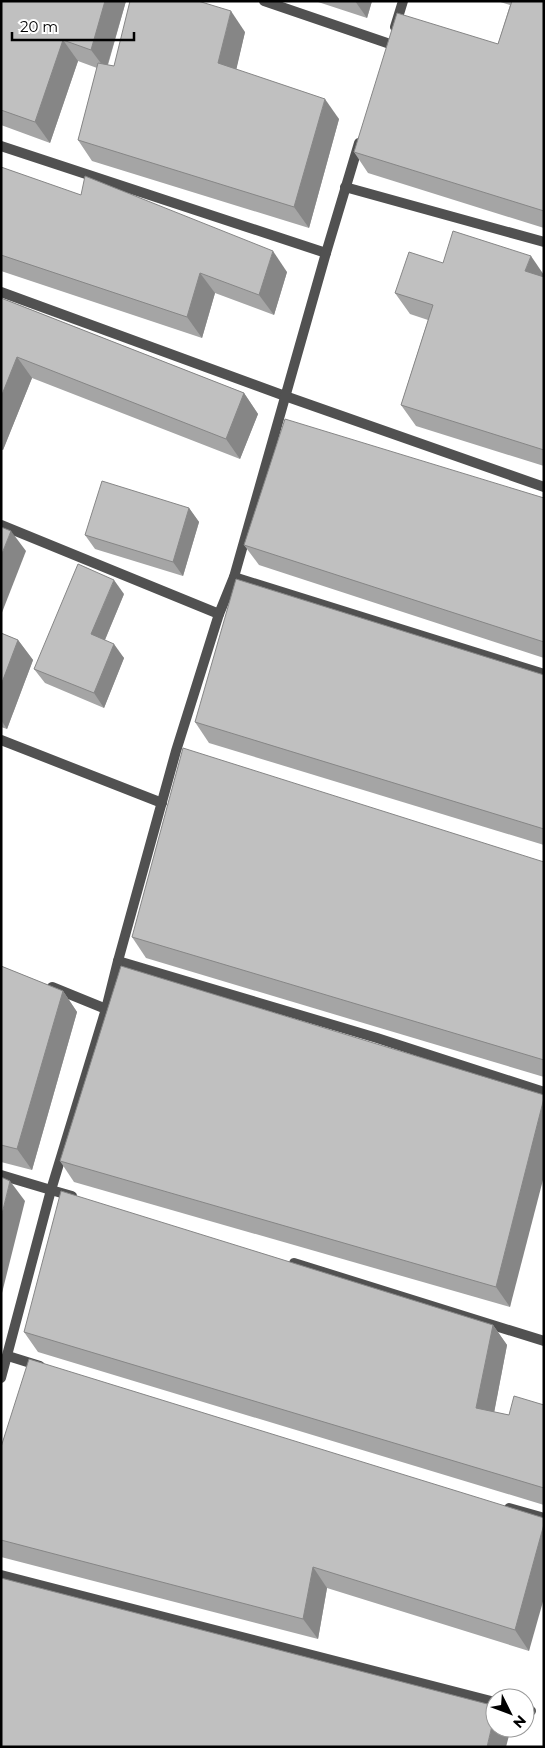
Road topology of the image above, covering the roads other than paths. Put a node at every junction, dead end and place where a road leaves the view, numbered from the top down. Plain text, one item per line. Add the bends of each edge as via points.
1 (264, 1) edge
2 (403, 1) edge
3 (362, 133) edge
4 (1, 146) edge
5 (344, 187) junction
6 (544, 242) edge
7 (326, 253) junction
8 (1, 292) edge
9 (285, 396) junction
10 (544, 487) edge
11 (1, 525) edge
12 (234, 577) junction
13 (219, 614) junction
14 (544, 674) edge
15 (1, 740) edge
16 (162, 803) junction
17 (118, 961) junction
18 (45, 984) edge
19 (106, 1009) junction
20 (544, 1092) edge
21 (1, 1176) edge
22 (51, 1190) junction
23 (79, 1198) edge
24 (284, 1260) edge
25 (544, 1341) edge
26 (8, 1356) junction
27 (55, 1370) edge
28 (1, 1378) edge
29 (497, 1504) edge
30 (544, 1518) edge
31 (1, 1575) edge
32 (485, 1699) edge

1 - 2 street via 389,48
3 - 5 street
4 - 7 street
5 - 6 street
5 - 7 street
7 - 9 street
8 - 9 street
9 - 10 street
9 - 12 street
11 - 13 street
12 - 13 street
12 - 14 street
13 - 16 street via 181,752
15 - 16 street
16 - 17 street
17 - 19 street
17 - 20 street via 377,1038
18 - 19 street
19 - 22 street
21 - 22 street
22 - 23 street
22 - 26 street
24 - 25 street
26 - 27 street
26 - 28 street
29 - 30 street
31 - 32 street

